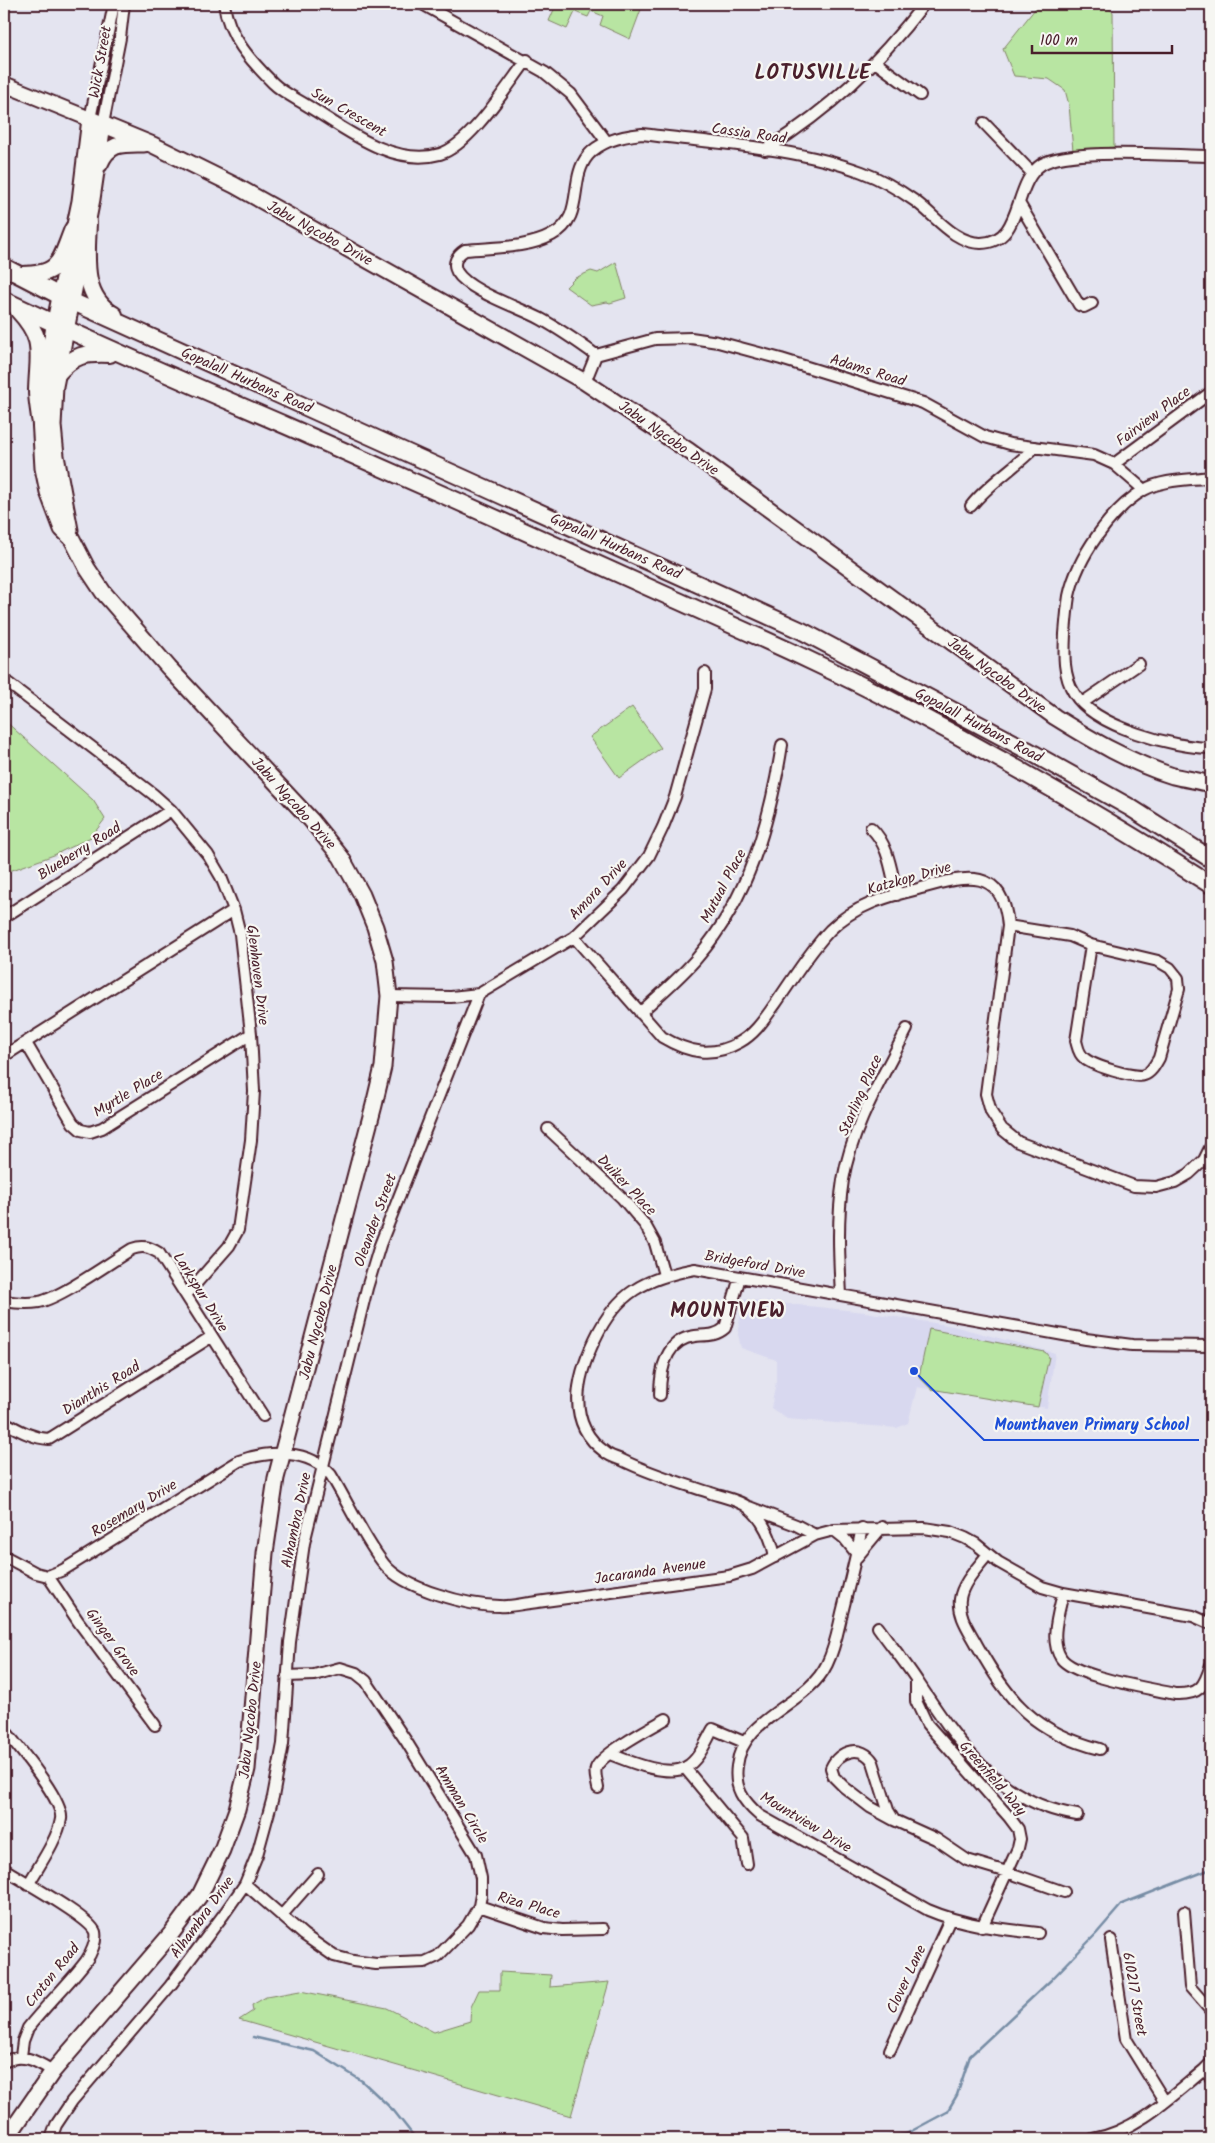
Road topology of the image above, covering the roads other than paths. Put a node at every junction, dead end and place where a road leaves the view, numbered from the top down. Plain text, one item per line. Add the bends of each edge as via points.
1 (114, 4) edge
2 (124, 4) edge
3 (224, 4) edge
4 (422, 4) edge
5 (924, 4) edge
6 (527, 60) junction
7 (875, 62) junction
8 (4, 84) edge
9 (920, 95) dead end
10 (97, 122) junction
11 (984, 123) dead end
12 (607, 142) junction
13 (153, 145) junction
14 (765, 150) junction
15 (1211, 156) edge
16 (1032, 173) junction
17 (95, 176) junction
18 (1019, 204) junction
19 (80, 226) junction
20 (4, 267) edge
21 (20, 275) junction
22 (66, 299) junction
23 (8, 302) edge
24 (1092, 303) dead end
25 (60, 328) junction
26 (161, 341) junction
27 (117, 354) junction
28 (596, 355) junction
29 (57, 374) junction
30 (585, 382) junction
31 (1210, 392) edge
32 (40, 418) junction
33 (1035, 446) junction
34 (1114, 464) junction
35 (1211, 478) edge
36 (1144, 490) junction
37 (971, 506) dead end
38 (72, 539) junction
39 (1139, 664) dead end
40 (705, 673) dead end
41 (4, 680) edge
42 (1082, 702) junction
43 (782, 745) dead end
44 (1211, 748) edge
45 (1211, 784) edge
46 (171, 810) junction
47 (871, 828) dead end
48 (1211, 859) edge
49 (1211, 885) edge
50 (897, 894) junction
51 (234, 910) junction
52 (4, 917) edge
53 (1008, 926) junction
54 (574, 937) junction
55 (1091, 945) junction
56 (479, 994) junction
57 (389, 996) junction
58 (640, 1013) junction
59 (907, 1029) dead end
60 (250, 1034) junction
61 (26, 1043) junction
62 (4, 1056) edge
63 (548, 1129) dead end
64 (1211, 1146) edge
65 (664, 1275) junction
66 (740, 1277) junction
67 (186, 1295) junction
68 (841, 1295) junction
69 (4, 1301) edge
70 (211, 1337) junction
71 (1211, 1346) edge
72 (660, 1395) dead end
73 (263, 1416) dead end
74 (4, 1422) edge
75 (282, 1454) junction
76 (322, 1464) junction
77 (748, 1507) junction
78 (882, 1527) junction
79 (862, 1528) junction
80 (834, 1530) junction
81 (815, 1535) junction
82 (988, 1554) junction
83 (4, 1556) edge
84 (856, 1556) junction
85 (776, 1557) junction
86 (48, 1576) junction
87 (1063, 1593) junction
88 (1211, 1624) edge
89 (878, 1627) dead end
90 (1211, 1665) edge
91 (288, 1676) junction
92 (916, 1680) junction
93 (666, 1719) dead end
94 (155, 1725) dead end
95 (4, 1729) edge
96 (744, 1742) junction
97 (1100, 1749) dead end
98 (610, 1754) junction
99 (686, 1768) junction
100 (598, 1788) dead end
101 (1077, 1815) dead end
102 (894, 1820) junction
103 (747, 1864) dead end
104 (4, 1869) edge
105 (1007, 1872) junction
106 (318, 1874) dead end
107 (245, 1884) junction
108 (28, 1885) junction
109 (1064, 1892) dead end
110 (479, 1906) junction
111 (1184, 1912) dead end
112 (282, 1915) junction
113 (950, 1919) junction
114 (982, 1927) junction
115 (602, 1929) dead end
116 (1038, 1933) dead end
117 (1111, 1940) dead end
118 (1211, 2012) edge
119 (890, 2050) dead end
120 (21, 2056) junction
121 (4, 2062) edge
122 (1208, 2067) edge
123 (53, 2071) junction
124 (1211, 2078) edge
125 (1165, 2102) junction
126 (1109, 2138) edge
127 (6, 2139) edge
128 (51, 2139) edge
129 (1093, 2139) edge

1 - 10 street, Wick Street
2 - 10 street, Wick Street via 120,38
3 - 6 street, Sun Crescent via 236,40 275,84 348,132 383,150 403,154 430,156 454,148
4 - 6 street
5 - 7 street
6 - 12 street via 570,94
7 - 9 street
7 - 14 street via 826,108
8 - 10 street
10 - 13 main road, Jabu Ngcobo Drive
10 - 17 main road, Jabu Ngcobo Drive
10 - 19 main road, Jabu Ngcobo Drive via 80,201
11 - 16 street
12 - 14 street, Cassia Road via 622,136 642,134
12 - 28 street, Cassia Road via 581,164 574,206 563,227 552,235 525,244 465,250 455,263 456,271 472,286 540,318
13 - 17 main road via 123,144 109,149
13 - 30 main road, Jabu Ngcobo Drive via 329,237
14 - 18 street, Cassia Road via 862,172 902,192 958,237 974,243 989,242 1004,233
15 - 16 street via 1089,155 1046,162
16 - 18 street, Cassia Road
17 - 19 main road, Jabu Ngcobo Drive
18 - 24 street via 1079,305 1084,307
19 - 21 main road via 54,268 40,275
19 - 22 main road, Jabu Ngcobo Drive
19 - 26 main road via 90,288 105,310
20 - 21 main road, Gopalall Hurbans Road
21 - 22 main road, Gopalall Hurbans Road
22 - 25 main road, Jabu Ngcobo Drive
22 - 26 main road, Gopalall Hurbans Road
23 - 25 main road, Gopalall Hurbans Road
23 - 32 main road via 34,330 38,342
25 - 27 main road, Gopalall Hurbans Road
25 - 29 main road, Jabu Ngcobo Drive
25 - 32 main road, Jabu Ngcobo Drive
26 - 48 main road, Gopalall Hurbans Road via 802,631 1131,808
27 - 29 main road via 83,354
27 - 49 main road, Gopalall Hurbans Road via 305,434 787,650 901,706 999,760 1117,826
28 - 30 street
28 - 33 street, Adams Road via 655,340 690,338 718,342 923,403 985,437
29 - 38 main road, Jabu Ngcobo Drive via 53,426
30 - 45 main road, Jabu Ngcobo Drive via 689,451 1055,717 1136,762 1173,776
31 - 34 street, Fairview Place
32 - 38 main road, Jabu Ngcobo Drive via 48,492 62,529
33 - 34 street, Adams Road via 1094,455
33 - 37 street
34 - 36 street, Adams Road
35 - 36 street via 1157,484
36 - 42 street via 1106,524 1089,548 1070,595 1064,658 1069,682
38 - 57 main road, Jabu Ngcobo Drive via 103,592 311,820 340,857 362,895 375,927
39 - 42 street
40 - 54 street, Amora Drive via 705,689 675,797 649,856 622,890
41 - 46 street, Glenhaven Drive
42 - 44 street via 1112,722 1160,742
43 - 58 street, Mutual Place via 769,815 745,882 698,957
46 - 51 street, Glenhaven Drive via 208,855
46 - 52 street, Blueberry Road
47 - 50 street via 886,849
50 - 53 street, Katzkop Drive via 970,877 993,887 1002,897
50 - 58 street, Katzkop Drive via 870,902 831,930 753,1034 730,1048 701,1053 679,1047 662,1038
51 - 60 street, Glenhaven Drive via 240,934
51 - 61 street
53 - 55 street via 1070,936
53 - 64 street, Katzkop Drive via 986,1094 991,1112 1002,1128 1018,1142 1134,1186 1156,1187 1175,1182 1204,1160
54 - 56 street, Amora Drive
54 - 58 street, Katzkop Drive
55 - 55 street via 1158,961 1178,978 1179,989 1159,1058 1154,1068 1143,1076 1085,1060 1079,1052 1076,1041
56 - 57 street, Amora Drive
56 - 76 street, Oleander Street via 380,1245
57 - 75 main road, Jabu Ngcobo Drive via 383,1067
59 - 68 street, Starling Place via 859,1126 844,1178 838,1225
60 - 61 street, Myrtle Place via 131,1111 90,1132 73,1123
60 - 67 street, Glenhaven Drive via 254,1091 251,1140 238,1230 229,1246
61 - 62 street
63 - 65 street, Duiker Place via 622,1198 645,1225 655,1243
65 - 66 street, Bridgeford Drive via 695,1270
65 - 77 street, Bridgeford Drive via 632,1291 603,1321 586,1357 579,1382 577,1403 582,1423 592,1440 605,1452 634,1466
66 - 68 street, Bridgeford Drive
66 - 72 street via 726,1328 716,1335 688,1337 670,1351 660,1380
67 - 69 street, Larkspur Drive via 159,1253 150,1247 140,1246 41,1302 19,1304
67 - 70 street, Larkspur Drive
68 - 71 street, Bridgeford Drive via 1086,1339 1132,1345
70 - 73 street, Larkspur Drive
70 - 74 street, Dianthis Road via 49,1439 28,1435
75 - 76 street via 309,1458
75 - 86 street, Rosemary Drive via 257,1455 239,1461 63,1570
75 - 123 main road, Jabu Ngcobo Drive via 265,1553 248,1769 231,1826 194,1903
76 - 85 street, Jacaranda Avenue via 384,1565 416,1587 473,1604 530,1603 729,1576
76 - 91 street, Alhambra Drive via 304,1543
77 - 81 street, Bridgeford Drive via 796,1524
77 - 85 street via 764,1526
78 - 79 street, Jacaranda Avenue
78 - 82 street, Jacaranda Avenue via 950,1532 976,1544
78 - 84 street
79 - 80 street, Jacaranda Avenue
79 - 84 street, Mountview Drive
80 - 81 street, Jacaranda Avenue
80 - 84 street
81 - 85 street, Jacaranda Avenue
82 - 87 street, Jacaranda Avenue via 1021,1577
82 - 97 street via 963,1588 960,1606 964,1622 997,1680 1020,1708 1038,1722 1073,1741
83 - 86 street
84 - 96 street, Mountview Drive via 827,1664 817,1680 760,1724
86 - 94 street, Ginger Grove
87 - 88 street, Jacaranda Avenue via 1186,1614
87 - 90 street via 1056,1643 1061,1657 1085,1673 1189,1695 1206,1681
89 - 92 street, Greenfield Way
91 - 107 street, Alhambra Drive via 283,1744 273,1797 257,1855
91 - 110 street, Amman Circle via 314,1675 340,1668 356,1673 366,1681 476,1855 481,1878
92 - 101 street, Greenfield Way via 959,1742 987,1772 1028,1800 1045,1808
92 - 105 street, Greenfield Way via 916,1701 927,1724 1018,1830 1018,1848
93 - 98 street
95 - 108 street via 61,1808 61,1820 55,1836
96 - 99 street via 713,1729 697,1758
96 - 113 street, Mountview Drive via 735,1778 746,1802 759,1815 928,1910
98 - 99 street via 657,1769
98 - 100 street via 597,1767
99 - 103 street via 743,1838
102 - 102 street via 870,1807 834,1777 830,1768 834,1760 853,1751 869,1756
102 - 105 street via 936,1839 967,1860
104 - 108 street, Croton Road
105 - 109 street
105 - 114 street, Greenfield Way
106 - 112 street
107 - 112 street, Amman Circle
107 - 128 street, Alhambra Drive via 170,1986 72,2101
108 - 120 street, Croton Road via 74,1912 90,1924 95,1933 88,1960 28,2028
110 - 112 street, Amman Circle via 468,1925 438,1956 425,1962 406,1963 353,1962 334,1956
110 - 115 street, Riza Place via 544,1928
111 - 118 street via 1190,1987
113 - 114 street, Mountview Drive
113 - 119 street, Clover Lane
114 - 116 street, Mountview Drive
117 - 125 street, 610217 Street via 1126,2039
120 - 121 street
120 - 123 street
122 - 124 street
122 - 125 street
123 - 127 main road, Jabu Ngcobo Drive
125 - 126 street
126 - 129 street

